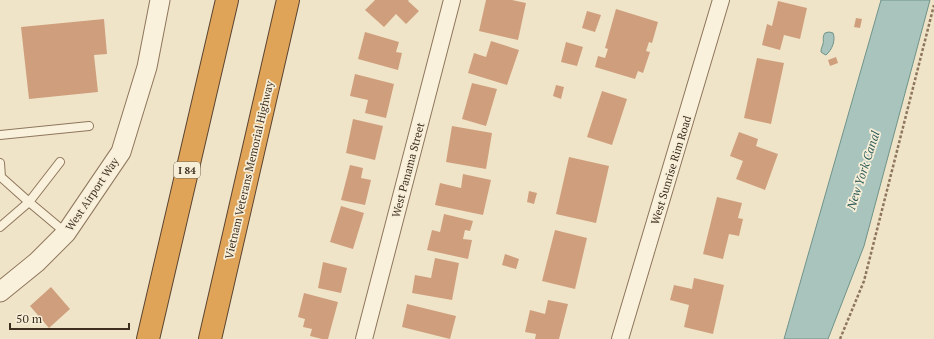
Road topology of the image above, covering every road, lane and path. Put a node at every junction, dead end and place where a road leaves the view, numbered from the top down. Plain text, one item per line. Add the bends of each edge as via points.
1 (160, 0) edge
2 (227, 0) edge
3 (288, 0) edge
4 (299, 0) edge
5 (452, 0) edge
6 (721, 0) edge
7 (934, 5) edge
8 (89, 126) dead end
9 (258, 129) junction
10 (0, 135) edge
11 (60, 162) dead end
12 (0, 163) edge
13 (29, 202) junction
14 (0, 227) edge
15 (66, 233) junction
16 (0, 292) edge
17 (148, 339) edge
18 (210, 339) edge
19 (364, 339) edge
20 (620, 339) edge
21 (840, 339) edge

1 - 15 street, West Airport Way via 147,67 121,152
2 - 17 highway, I 84
3 - 9 highway, Vietnam Veterans Memorial Highway
4 - 9 highway
5 - 19 street, West Panama Street
6 - 20 street, West Sunrise Rim Road
7 - 21 path via 864,281
8 - 10 lane
9 - 18 highway, Vietnam Veterans Memorial Highway
11 - 13 lane
12 - 13 lane via 1,176
13 - 14 lane
13 - 15 lane
15 - 16 street, West Airport Way via 37,262

